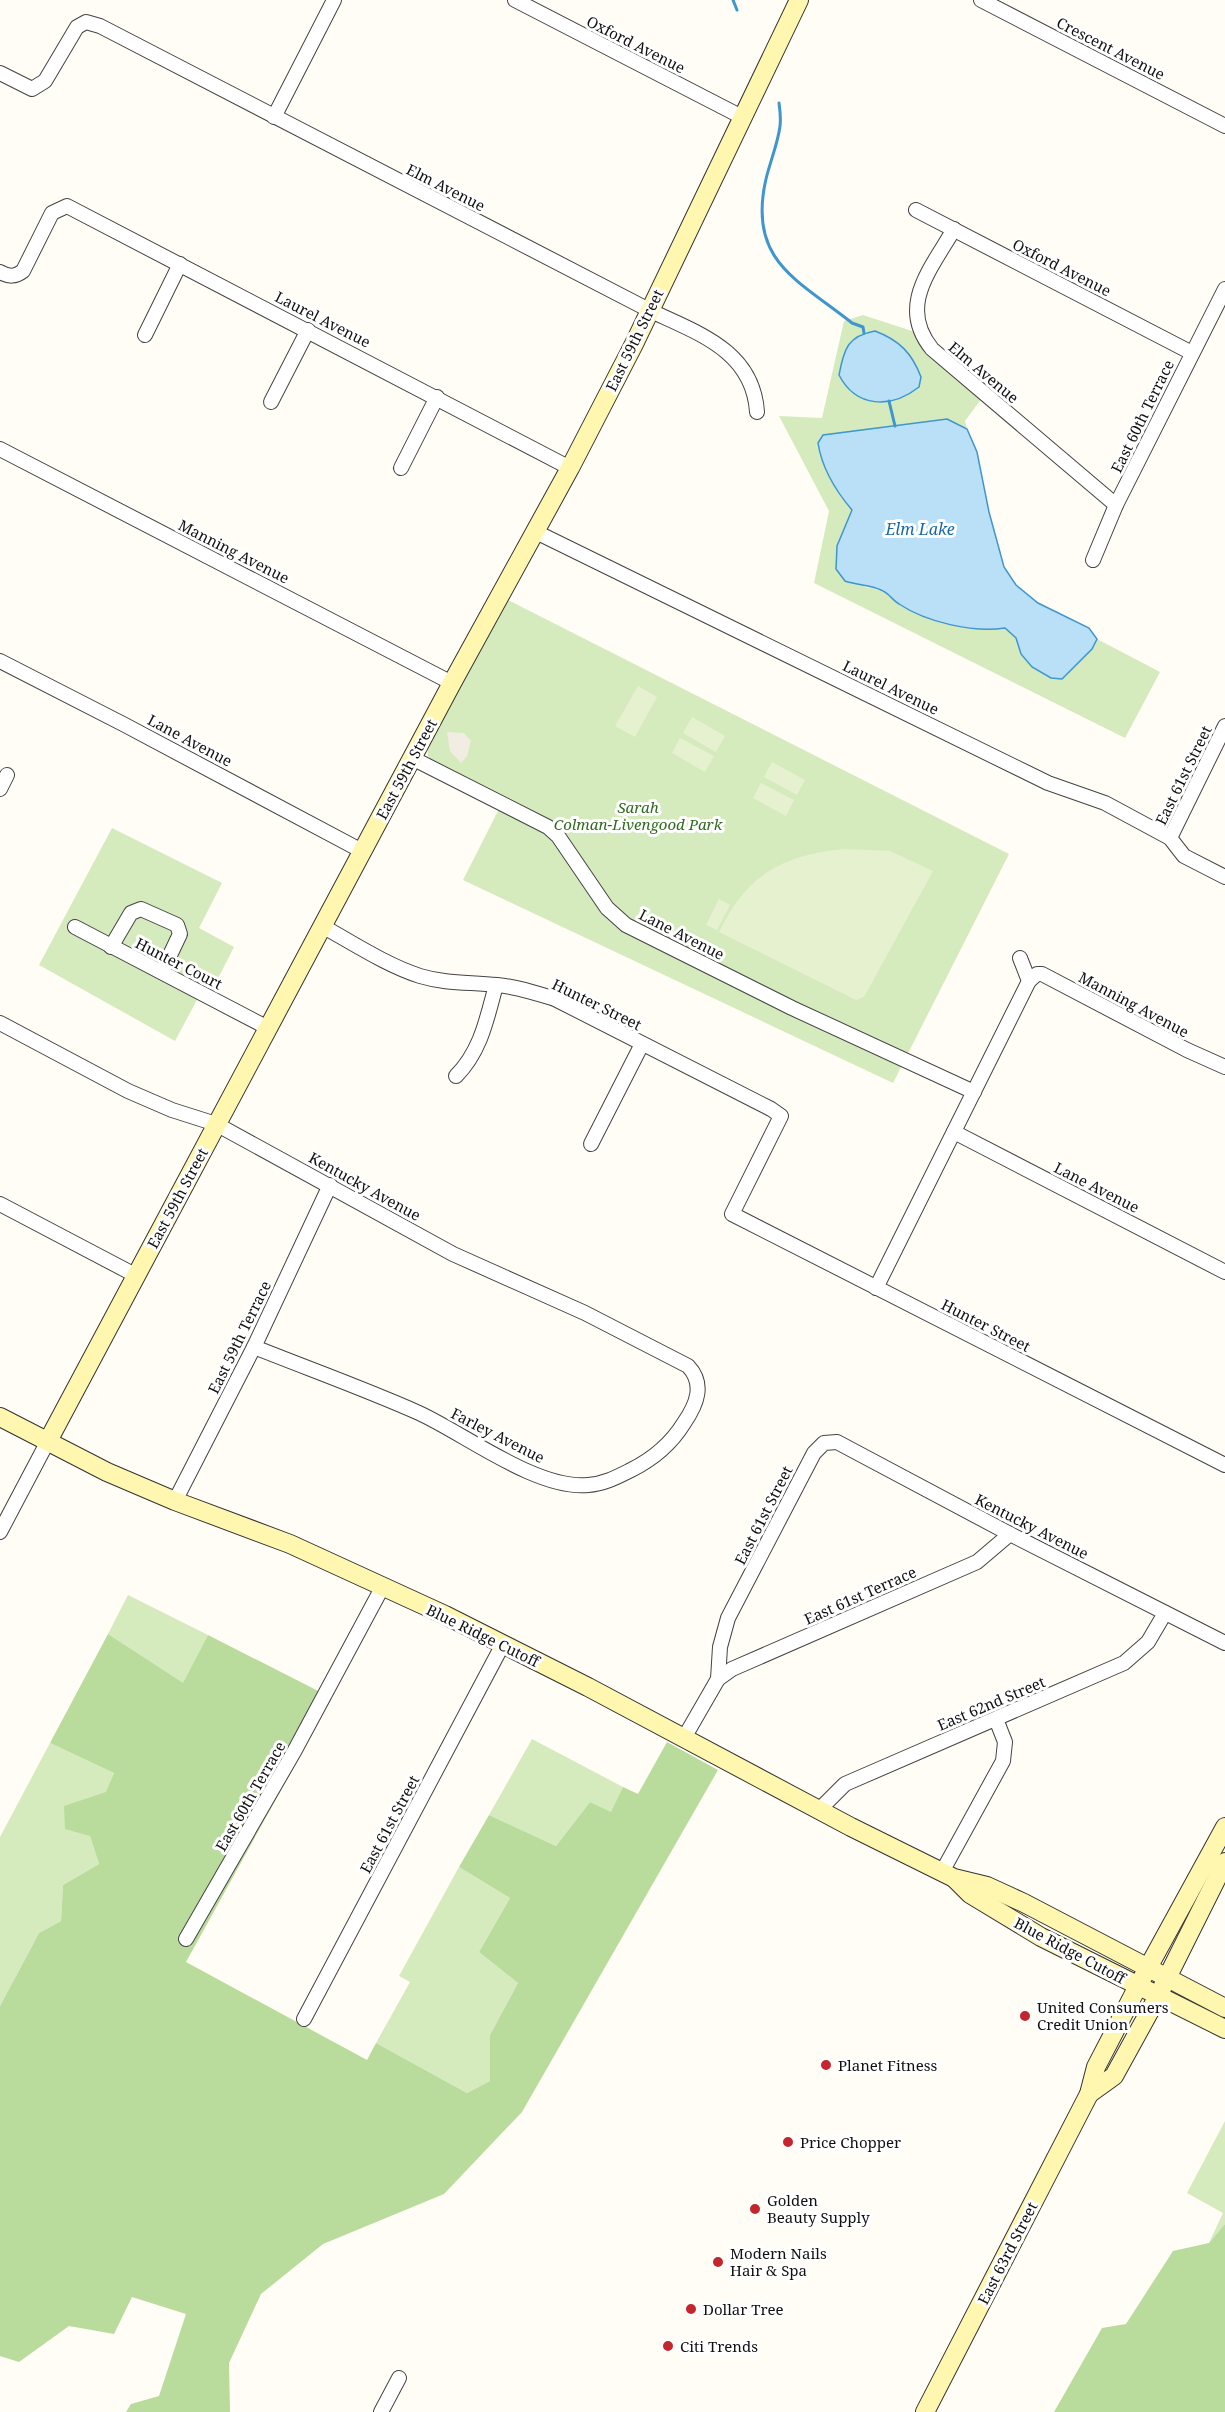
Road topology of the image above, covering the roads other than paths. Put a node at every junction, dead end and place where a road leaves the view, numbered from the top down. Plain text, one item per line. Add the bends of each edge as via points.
1 (334, 0) edge
2 (515, 0) edge
3 (799, 0) edge
4 (981, 0) edge
5 (0, 73) edge
6 (274, 117) junction
7 (742, 117) junction
8 (1225, 126) edge
9 (916, 210) dead end
10 (954, 229) junction
11 (180, 264) junction
12 (6, 274) edge
13 (1225, 289) edge
14 (649, 310) junction
15 (308, 330) junction
16 (145, 335) dead end
17 (1192, 353) junction
18 (437, 397) junction
19 (272, 402) dead end
20 (757, 412) dead end
21 (0, 448) edge
22 (401, 468) dead end
23 (570, 468) junction
24 (1116, 506) junction
25 (536, 532) junction
26 (1093, 560) dead end
27 (0, 661) edge
28 (452, 683) junction
29 (1225, 726) edge
30 (412, 758) junction
31 (7, 775) dead end
32 (0, 789) edge
33 (1170, 838) junction
34 (362, 851) junction
35 (1225, 877) edge
36 (322, 926) junction
37 (75, 927) dead end
38 (111, 947) junction
39 (1020, 958) dead end
40 (162, 972) junction
41 (1029, 981) junction
42 (496, 985) junction
43 (0, 1023) edge
44 (268, 1028) junction
45 (642, 1044) junction
46 (1225, 1067) edge
47 (456, 1076) dead end
48 (974, 1092) junction
49 (216, 1124) junction
50 (954, 1132) junction
51 (591, 1144) dead end
52 (330, 1185) junction
53 (0, 1204) edge
54 (1225, 1272) edge
55 (135, 1275) junction
56 (876, 1288) junction
57 (254, 1347) junction
58 (698, 1392) joint
59 (0, 1417) edge
60 (48, 1441) junction
61 (824, 1443) joint
62 (1225, 1465) edge
63 (175, 1501) junction
64 (0, 1532) edge
65 (1010, 1534) junction
66 (383, 1586) junction
67 (1165, 1613) junction
68 (1225, 1643) edge
69 (502, 1644) junction
70 (718, 1678) junction
71 (996, 1719) junction
72 (684, 1738) junction
73 (819, 1810) junction
74 (1225, 1827) edge
75 (1225, 1862) edge
76 (948, 1875) junction
77 (186, 1939) dead end
78 (1148, 1968) junction
79 (1167, 1978) junction
80 (1138, 1986) junction
81 (1158, 1996) junction
82 (1225, 2008) edge
83 (304, 2019) dead end
84 (1225, 2029) edge
85 (1089, 2094) junction
86 (399, 2378) dead end
87 (381, 2412) edge
88 (925, 2412) edge

1 - 6 street
2 - 7 street, Oxford Avenue
3 - 7 main road, East 59th Street
4 - 8 street, Crescent Avenue
5 - 6 street, Elm Avenue via 32,89 45,81 77,27 86,22
6 - 14 street, Elm Avenue
7 - 14 main road, East 59th Street
9 - 10 street, Oxford Avenue
10 - 17 street, Oxford Avenue
10 - 24 street, Elm Avenue via 917,297 917,321 923,339
11 - 12 street, Laurel Avenue via 67,206 52,213 23,271
11 - 15 street, Laurel Avenue
11 - 16 street
13 - 17 street, East 60th Terrace
14 - 20 street, Elm Avenue via 712,340 730,354 750,377
14 - 23 main road, East 59th Street
15 - 18 street, Laurel Avenue
15 - 19 street
17 - 24 street, East 60th Terrace
18 - 22 street
18 - 23 street, Laurel Avenue
21 - 28 street, Manning Avenue
23 - 25 main road, East 59th Street
24 - 26 street, East 60th Terrace
25 - 28 main road, East 59th Street
25 - 33 street, Laurel Avenue via 1048,783 1105,803
27 - 34 street, Lane Avenue
28 - 30 main road, East 59th Street
29 - 33 street, East 61st Street
30 - 34 main road, East 59th Street
30 - 48 street, Lane Avenue via 548,826 607,908 626,925 792,1008
31 - 32 street
33 - 35 street, Laurel Avenue via 1184,856
34 - 36 main road, East 59th Street
36 - 42 street, Hunter Street via 420,976 456,984
36 - 44 main road, East 59th Street
37 - 38 street, Hunter Court
38 - 40 street, Hunter Court
38 - 40 street via 131,913 141,909 177,925 180,934
39 - 41 street
40 - 44 street, Hunter Court
41 - 46 street, Manning Avenue via 1042,974
41 - 48 street
42 - 45 street, Hunter Street via 555,999
42 - 47 street via 478,1047
43 - 49 street, Kentucky Avenue via 128,1090
44 - 49 main road, East 59th Street
45 - 51 street
45 - 56 street, Hunter Street via 781,1116 732,1214
48 - 50 street
49 - 52 street, Kentucky Avenue
49 - 55 main road, East 59th Street
50 - 54 street, Lane Avenue
50 - 56 street
52 - 57 street, East 59th Terrace
52 - 58 street, Kentucky Avenue via 453,1254 585,1313 688,1366 694,1372
53 - 55 street
55 - 60 main road, East 59th Street
56 - 62 street, Hunter Street
57 - 58 street, Farley Avenue via 420,1414 527,1471 569,1485 607,1481 647,1462 675,1438
57 - 63 street, East 59th Terrace
59 - 60 main road, Blue Ridge Cutoff
60 - 63 main road, Blue Ridge Cutoff
60 - 64 street, East 59th Street
61 - 65 street, Kentucky Avenue via 837,1442
61 - 70 street, East 61st Street via 814,1453 728,1618 720,1647
63 - 66 main road, Blue Ridge Cutoff via 290,1544
65 - 67 street, Kentucky Avenue
65 - 70 street, East 61st Terrace via 977,1562
66 - 69 main road, Blue Ridge Cutoff
66 - 77 street, East 60th Terrace via 296,1750
67 - 68 street, Kentucky Avenue
67 - 71 street, East 62nd Street via 1148,1642 1124,1663
69 - 72 main road, Blue Ridge Cutoff
69 - 83 street, East 61st Street
70 - 72 street, East 61st Street
71 - 73 street, East 62nd Street via 845,1784
71 - 76 street via 1005,1742 1003,1761
72 - 73 main road, Blue Ridge Cutoff
73 - 76 main road, Blue Ridge Cutoff
74 - 78 main road, East 63rd Street
75 - 79 main road, East 63rd Street
76 - 78 main road, Blue Ridge Cutoff via 996,1890
76 - 80 main road, Blue Ridge Cutoff via 970,1894 1041,1937
78 - 79 main road, Blue Ridge Cutoff
78 - 80 main road, East 63rd Street
79 - 81 main road, East 63rd Street
79 - 82 main road, Blue Ridge Cutoff
80 - 81 main road, Blue Ridge Cutoff
80 - 85 main road, East 63rd Street via 1096,2067
81 - 84 main road, Blue Ridge Cutoff
81 - 85 main road, East 63rd Street via 1114,2076
85 - 88 main road, East 63rd Street
86 - 87 street

